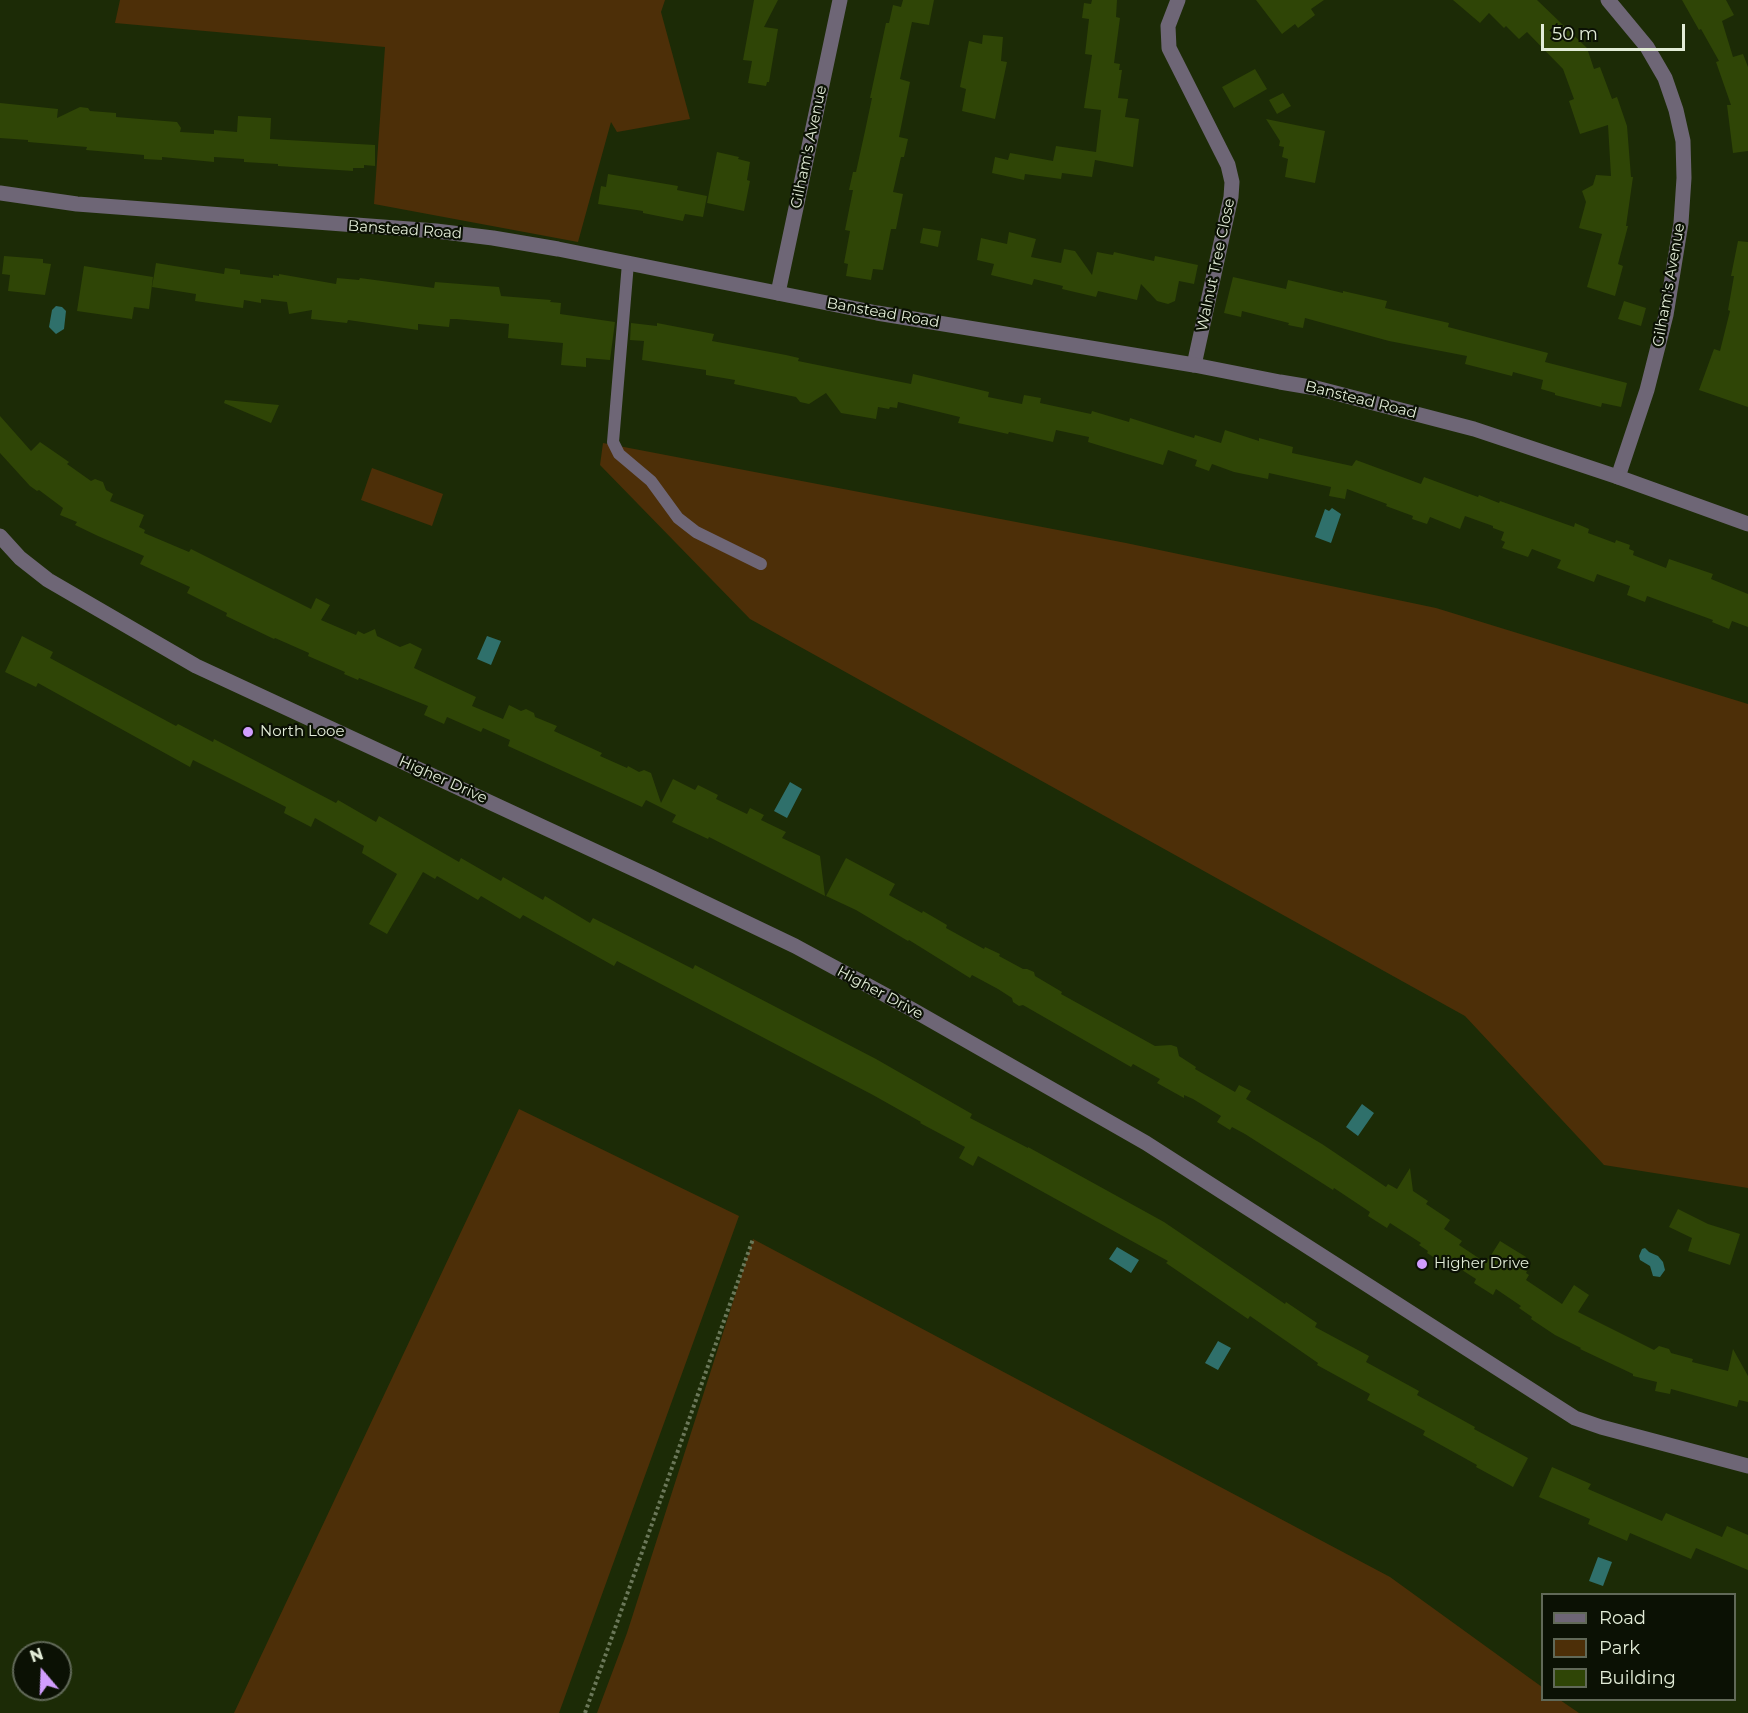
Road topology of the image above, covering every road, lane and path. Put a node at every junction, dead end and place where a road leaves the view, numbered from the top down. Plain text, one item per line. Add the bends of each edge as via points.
1 (840, 0) edge
2 (1178, 0) edge
3 (1608, 0) edge
4 (0, 193) edge
5 (628, 263) junction
6 (778, 293) junction
7 (1194, 365) junction
8 (1618, 477) junction
9 (1748, 524) edge
10 (0, 536) edge
11 (760, 564) dead end
12 (753, 1239) dead end
13 (1748, 1466) edge
14 (585, 1713) edge

1 - 6 street, Gilham's Avenue
2 - 7 street, Walnut Tree Close via 1168,26 1169,48 1228,165 1232,182
3 - 8 street, Gilham's Avenue via 1647,47 1665,78 1683,141 1684,178 1682,223 1666,315 1647,390
4 - 5 street, Banstead Road via 77,204 436,231
5 - 6 street, Banstead Road
5 - 11 lane via 613,442 620,454 651,481 678,518 696,532
6 - 7 street, Banstead Road
7 - 8 street, Banstead Road via 1388,406 1474,429
8 - 9 street, Banstead Road
10 - 13 street, Higher Drive via 48,580 196,666 663,882 795,946 932,1021 1146,1143 1575,1418
12 - 14 path

